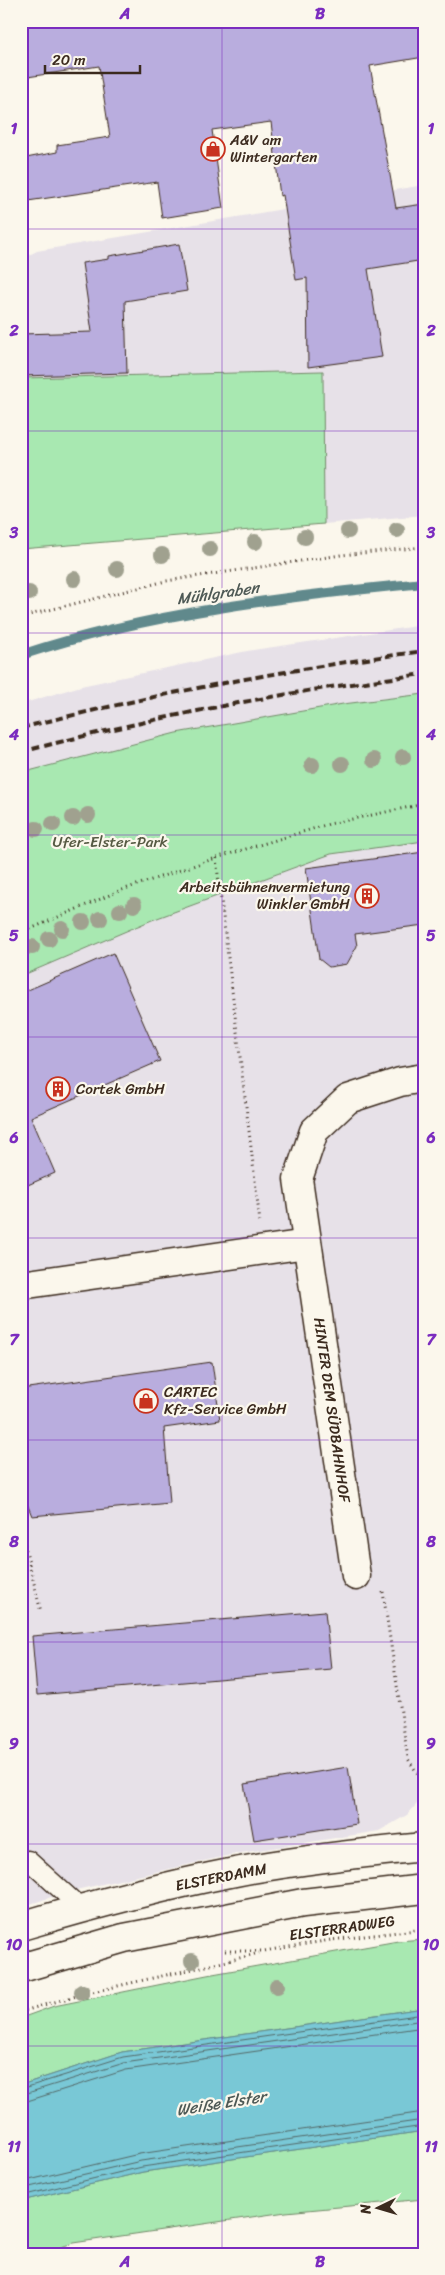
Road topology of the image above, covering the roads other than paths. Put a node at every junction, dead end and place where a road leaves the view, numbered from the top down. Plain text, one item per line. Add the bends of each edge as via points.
1 (424, 1078) edge
2 (307, 1244) junction
3 (21, 1285) edge
4 (356, 1576) dead end
5 (424, 1847) edge
6 (28, 1860) dead end
7 (424, 1890) edge
8 (81, 1908) junction
9 (21, 1926) edge
10 (21, 1968) edge

1 - 2 street, HINTER DEM SÜDBAHNHOF via 400,1082 348,1099 314,1131 298,1180
2 - 3 street
2 - 4 street, HINTER DEM SÜDBAHNHOF
5 - 8 street, ELSTERDAMM via 236,1872
6 - 8 lane
7 - 10 street via 304,1903 124,1938
8 - 9 street, ELSTERDAMM

